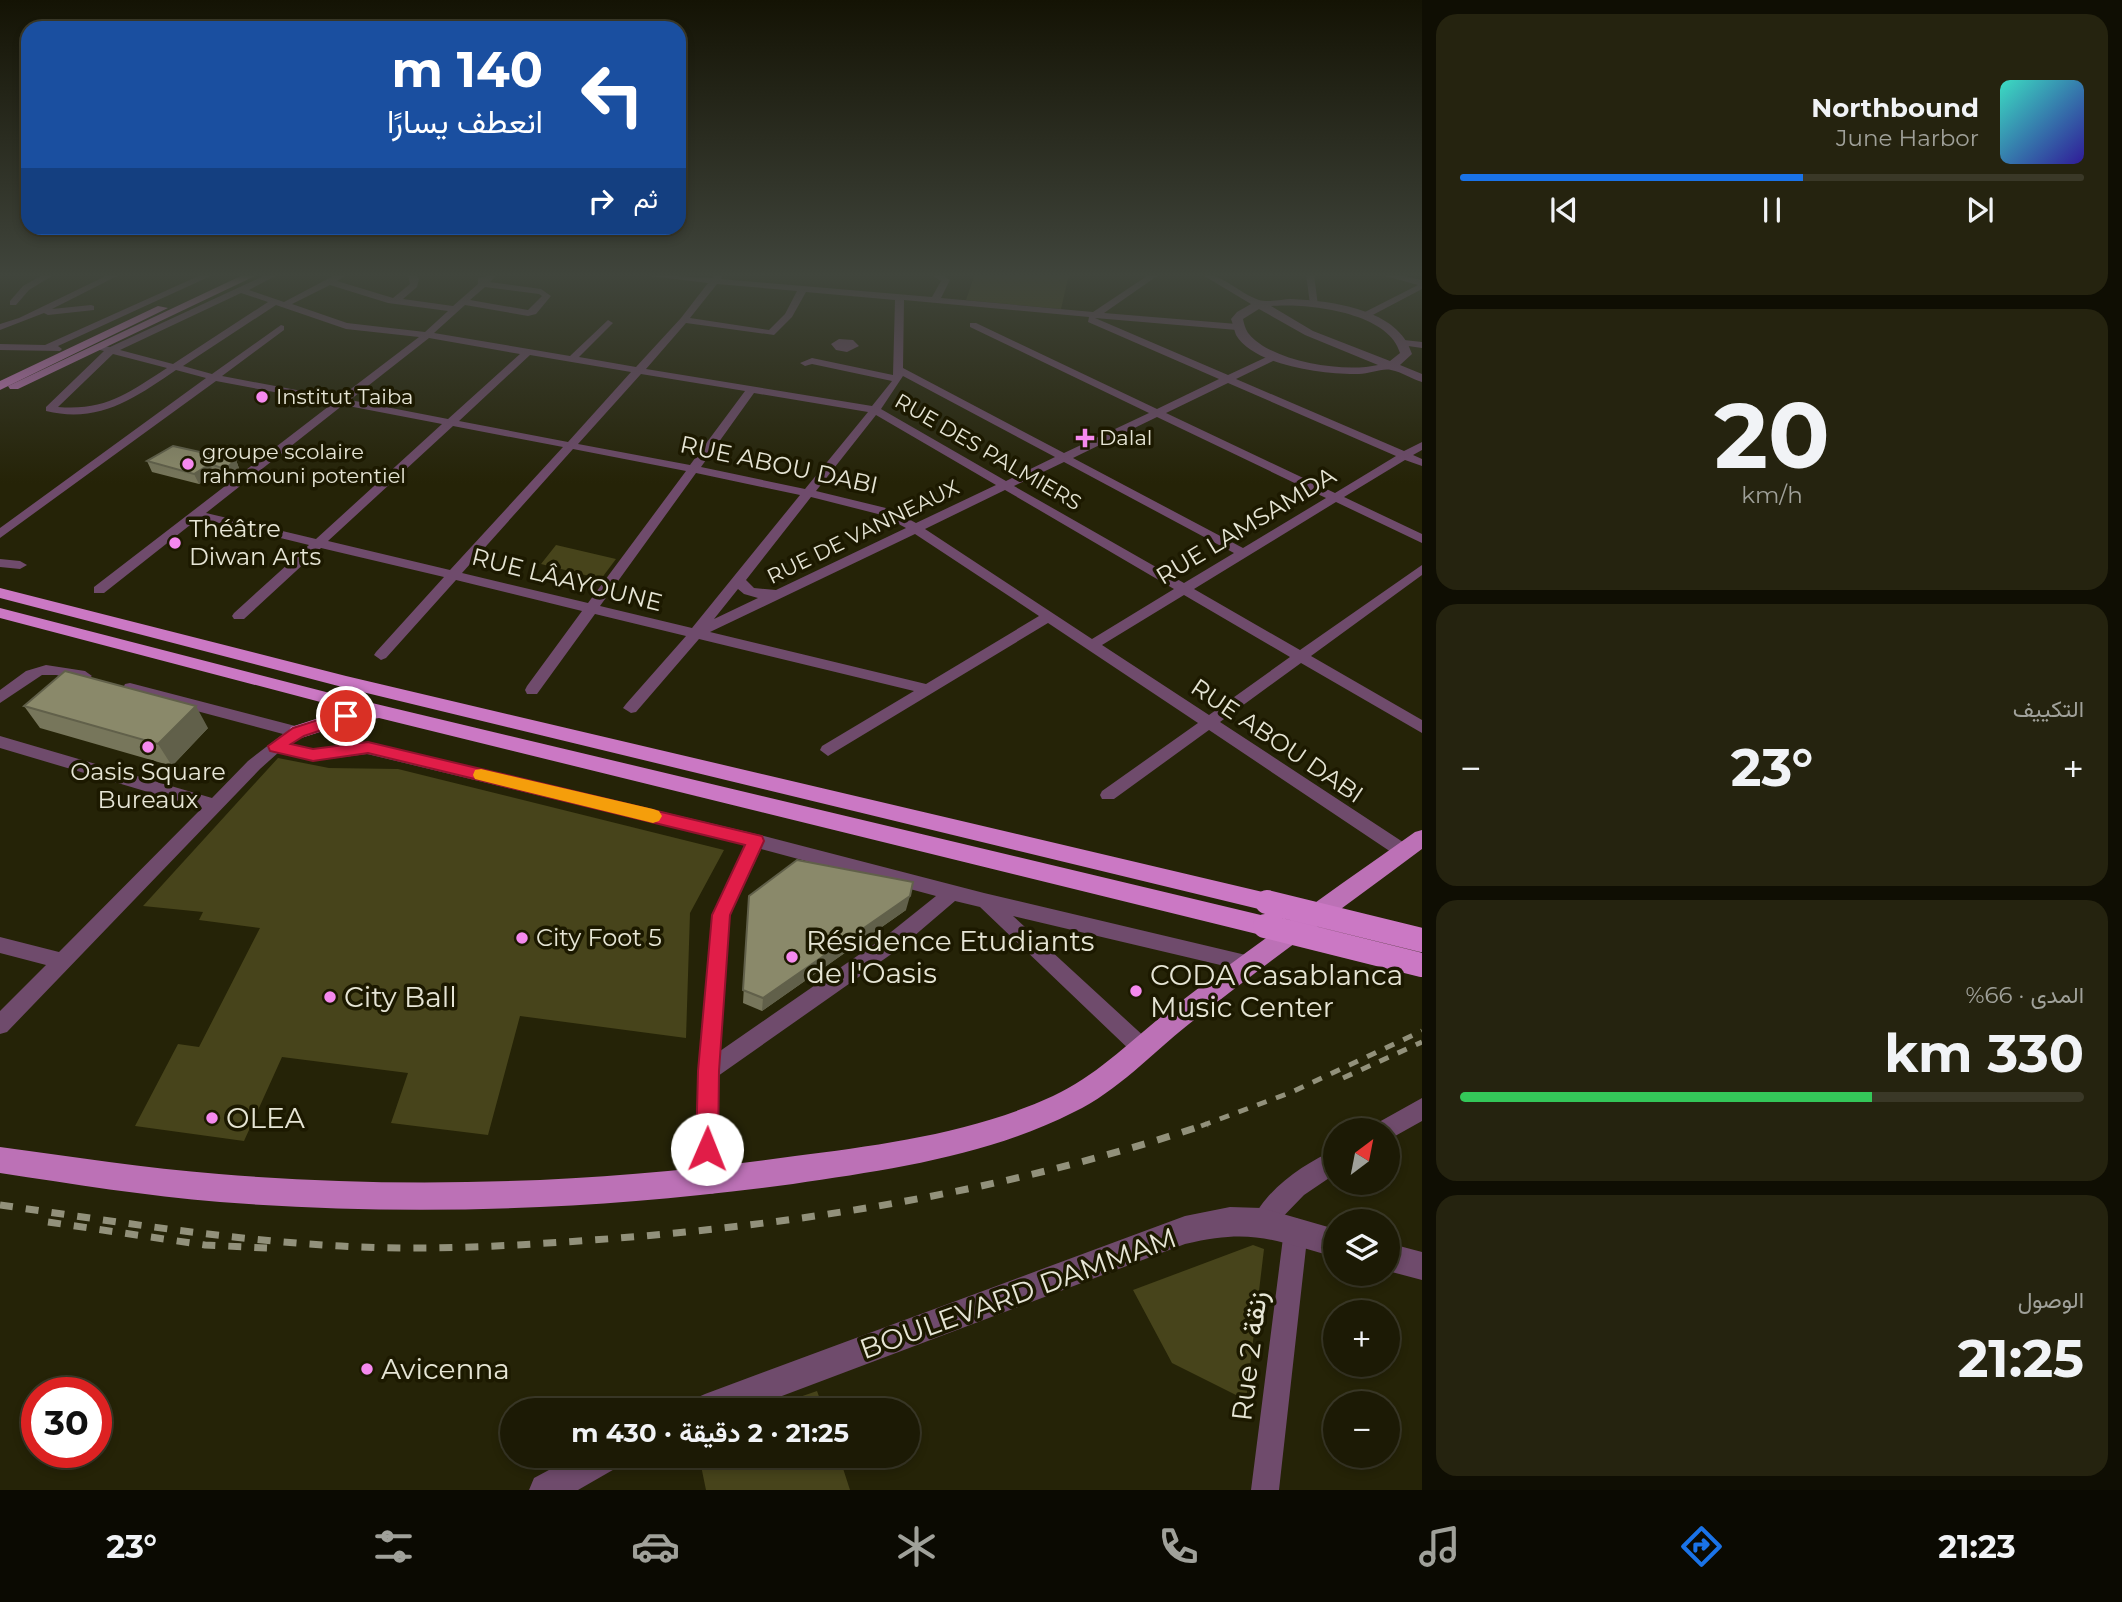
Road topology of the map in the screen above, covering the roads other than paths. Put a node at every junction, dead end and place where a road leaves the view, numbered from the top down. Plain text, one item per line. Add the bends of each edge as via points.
1 (1404, 343) edge
2 (65, 344) edge
3 (86, 344) edge
4 (115, 344) edge
5 (117, 344) edge
6 (212, 344) edge
7 (260, 344) edge
8 (416, 344) edge
9 (478, 344) edge
10 (587, 344) edge
11 (662, 344) edge
12 (899, 344) edge
13 (1011, 344) edge
14 (1147, 344) edge
15 (1252, 344) edge
16 (1338, 344) edge
17 (0, 346) edge
18 (54, 348) junction
19 (104, 349) junction
20 (847, 349) dead end
21 (528, 352) junction
22 (1276, 356) junction
23 (572, 359) junction
24 (805, 363) dead end
25 (1395, 364) junction
26 (172, 368) junction
27 (846, 368) junction
28 (638, 370) junction
29 (1422, 371) edge
30 (898, 374) junction
31 (0, 377) edge
32 (214, 377) junction
33 (1422, 378) edge
34 (1228, 379) junction
35 (7, 386) edge
36 (751, 390) junction
37 (0, 393) edge
38 (343, 402) junction
39 (875, 410) junction
40 (1156, 414) junction
41 (451, 424) junction
42 (1422, 445) edge
43 (568, 446) junction
44 (1404, 455) junction
45 (1065, 457) junction
46 (1422, 463) edge
47 (693, 469) junction
48 (1007, 484) junction
49 (808, 493) junction
50 (1337, 498) junction
51 (197, 514) junction
52 (915, 528) junction
53 (0, 534) edge
54 (1422, 539) edge
55 (320, 544) junction
56 (1243, 552) junction
57 (0, 563) edge
58 (20, 565) dead end
59 (1422, 569) edge
60 (451, 575) junction
61 (739, 579) junction
62 (0, 583) edge
63 (99, 590) dead end
64 (1184, 590) junction
65 (0, 593) edge
66 (778, 594) junction
67 (591, 608) junction
68 (0, 613) edge
69 (239, 616) dead end
70 (1048, 617) junction
71 (0, 619) edge
72 (0, 627) edge
73 (68, 632) junction
74 (695, 634) junction
75 (1092, 645) junction
76 (381, 655) dead end
77 (1300, 656) junction
78 (346, 682) junction
79 (926, 689) junction
80 (532, 690) dead end
81 (0, 698) edge
82 (326, 698) junction
83 (631, 708) dead end
84 (392, 714) junction
85 (1208, 722) junction
86 (1422, 727) edge
87 (299, 732) junction
88 (0, 742) edge
89 (276, 746) junction
90 (828, 750) dead end
91 (1108, 795) dead end
92 (214, 805) junction
93 (756, 841) junction
94 (1413, 844) edge
95 (953, 892) junction
96 (984, 901) junction
97 (1422, 940) edge
98 (0, 945) edge
99 (61, 961) junction
100 (1250, 964) junction
101 (1422, 965) edge
102 (0, 1025) edge
103 (1141, 1047) junction
104 (708, 1071) junction
105 (1422, 1110) edge
106 (1400, 1123) edge
107 (0, 1160) edge
108 (1323, 1169) edge
109 (712, 1183) junction
110 (1264, 1220) junction
111 (1296, 1230) junction
112 (1323, 1239) edge
113 (1400, 1260) edge
114 (1422, 1266) edge
115 (737, 1398) edge
116 (585, 1468) edge
117 (546, 1490) edge
118 (1265, 1490) edge

1 - 25 street via 1406,354
2 - 18 highway
3 - 35 highway
4 - 19 main road
5 - 19 street
6 - 26 street
7 - 32 street
8 - 38 street
9 - 21 street, RUE DES PALMIERS
10 - 23 street
11 - 28 street
12 - 30 street
13 - 40 street
14 - 34 street
15 - 22 street
16 - 25 street
17 - 18 street
18 - 31 highway
19 - 26 street, RUE ABOU DABI
19 - 26 street via 50,409 118,404
19 - 35 main road
20 - 27 street
21 - 23 street, RUE DES PALMIERS
21 - 41 street
22 - 25 street via 1338,371 1371,371
22 - 34 street, RUE DE VANNEAUX
23 - 28 street, RUE DES PALMIERS
24 - 27 street
25 - 29 street
25 - 33 street
26 - 32 street, RUE ABOU DABI
27 - 30 street
28 - 36 street, RUE DES PALMIERS
28 - 43 street
30 - 39 street
30 - 45 street
32 - 38 street, RUE ABOU DABI
32 - 53 street
34 - 40 street, RUE DE VANNEAUX
34 - 44 street
35 - 37 highway
36 - 39 street, RUE DES PALMIERS
36 - 47 street
38 - 41 street, RUE ABOU DABI
38 - 51 street
39 - 48 street, RUE DES PALMIERS
39 - 49 street
40 - 45 street, RUE DE VANNEAUX
40 - 50 street
41 - 43 street, RUE ABOU DABI
41 - 55 street
42 - 44 street, RUE LAMSAMDA
43 - 47 street, RUE ABOU DABI
43 - 60 street
44 - 46 street
44 - 50 street, RUE LAMSAMDA
45 - 48 street, RUE DE VANNEAUX
45 - 56 street
47 - 49 street, RUE ABOU DABI
47 - 67 street
48 - 52 street, RUE DE VANNEAUX
48 - 64 street, RUE DES PALMIERS
49 - 52 street, RUE ABOU DABI via 872,507
49 - 61 street
50 - 54 street
50 - 56 street, RUE LAMSAMDA
51 - 55 street, RUE LÂAYOUNE
51 - 63 street
52 - 66 street, RUE DE VANNEAUX
52 - 70 street, RUE ABOU DABI
55 - 60 street, RUE LÂAYOUNE
55 - 69 street
56 - 64 street, RUE LAMSAMDA
57 - 58 street
59 - 77 street
60 - 67 street, RUE LÂAYOUNE
60 - 76 street
61 - 66 street via 743,587 758,594
61 - 74 street
62 - 78 highway via 256,652
64 - 75 street, RUE LAMSAMDA
64 - 77 street, RUE DES PALMIERS
65 - 78 highway
66 - 74 street, RUE DE VANNEAUX
67 - 74 street, RUE LÂAYOUNE
67 - 80 street
68 - 73 highway
70 - 75 street, RUE ABOU DABI
70 - 79 street
71 - 73 highway
72 - 73 highway via 39,634
73 - 82 highway
74 - 79 street, RUE LÂAYOUNE
74 - 83 street
75 - 85 street, RUE ABOU DABI
77 - 85 street
77 - 86 street, RUE DES PALMIERS
78 - 97 highway, bridge
79 - 90 street
81 - 87 street via 42,668 54,668
82 - 84 highway
82 - 87 highway via 327,710
84 - 87 highway via 346,716
84 - 101 highway, bridge
85 - 91 street
85 - 94 street, RUE ABOU DABI
87 - 89 street
88 - 92 street
89 - 92 street
89 - 93 street via 313,755 368,748
92 - 99 street
93 - 95 street
93 - 104 street via 721,915
94 - 100 main road
95 - 96 street
95 - 104 street via 893,942
96 - 100 street
96 - 103 street
98 - 99 street
99 - 102 street
100 - 103 main road
103 - 109 main road via 1063,1105 997,1129 880,1157
104 - 109 street via 707,1149
105 - 106 street
107 - 109 main road via 219,1188 358,1196 478,1196
108 - 110 street via 1297,1185
110 - 111 street, BOULEVARD DAMMAM
110 - 115 street, BOULEVARD DAMMAM via 1217,1222 1185,1230
111 - 112 street, BOULEVARD DAMMAM
111 - 118 street, Rue 2 زنقة
113 - 114 street
116 - 117 street

